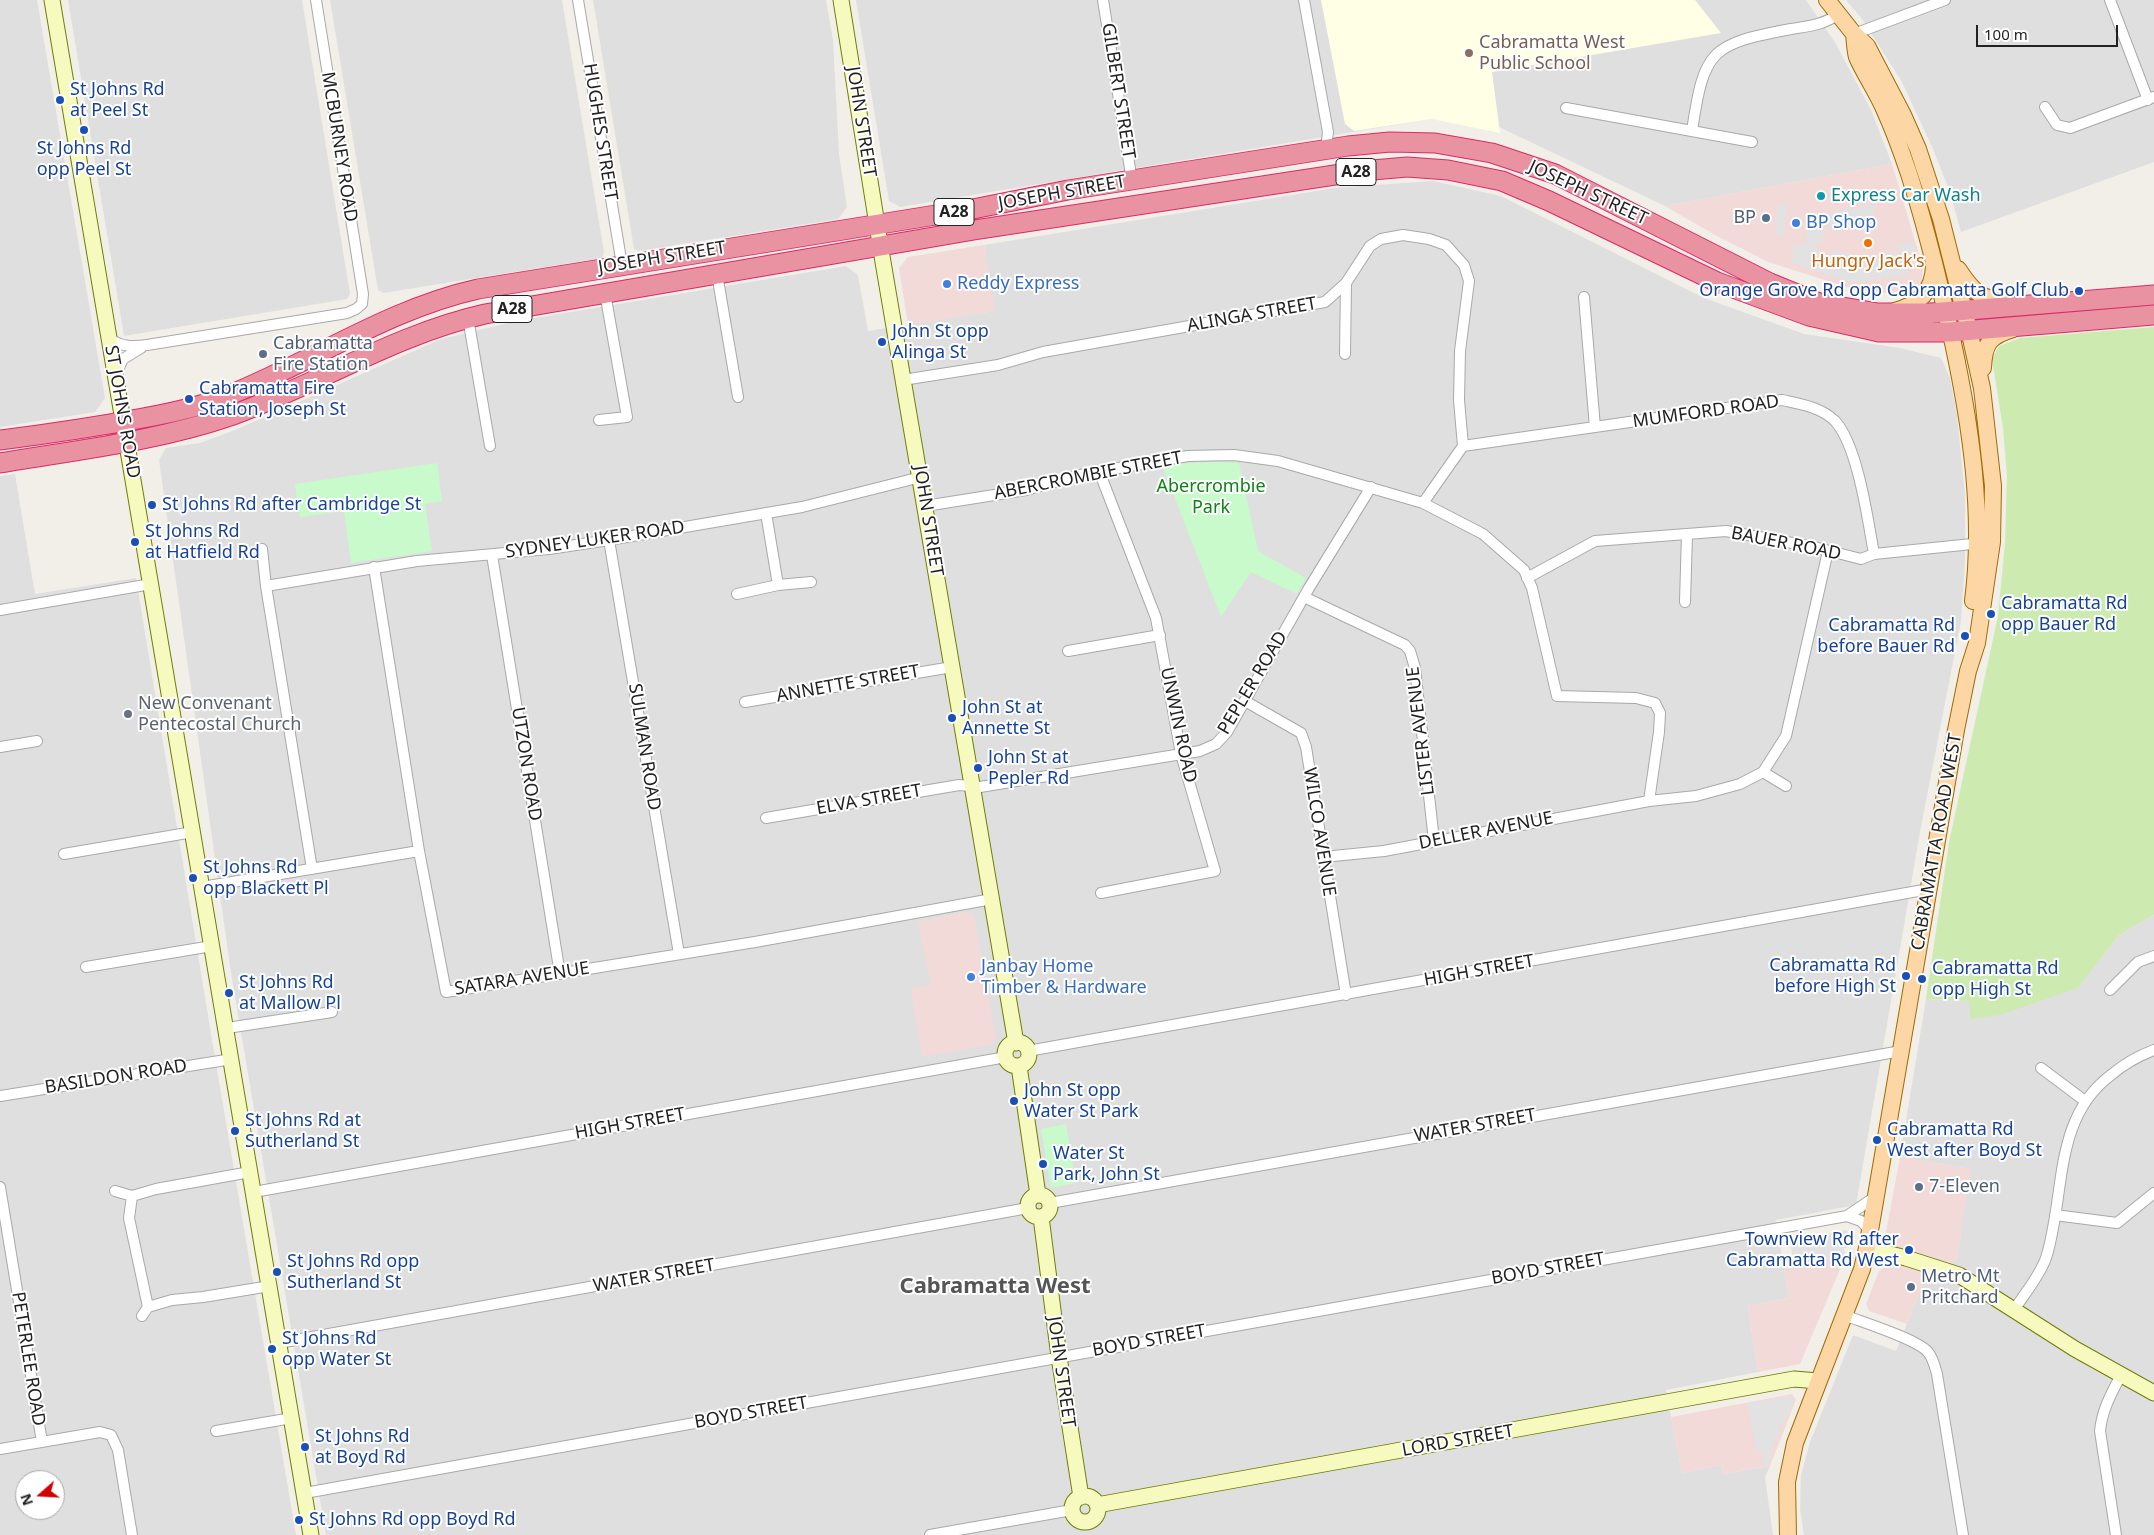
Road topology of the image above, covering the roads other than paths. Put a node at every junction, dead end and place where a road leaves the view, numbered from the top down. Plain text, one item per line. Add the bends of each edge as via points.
1 (52, 0) edge
2 (316, 0) edge
3 (578, 0) edge
4 (841, 0) edge
5 (1103, 0) edge
6 (1304, 0) edge
7 (1827, 0) edge
8 (1945, 0) edge
9 (2110, 0) edge
10 (1839, 14) junction
11 (1854, 34) junction
12 (2151, 99) edge
13 (2045, 107) dead end
14 (1566, 108) dead end
15 (1692, 131) junction
16 (1752, 142) dead end
17 (1326, 149) junction
18 (1132, 181) junction
19 (877, 224) junction
20 (880, 246) junction
21 (1933, 255) junction
22 (1951, 259) junction
23 (622, 265) junction
24 (717, 274) junction
25 (1346, 282) junction
26 (605, 293) junction
27 (2154, 294) edge
28 (1584, 298) dead end
29 (2013, 306) junction
30 (1955, 311) junction
31 (1888, 314) junction
32 (2154, 315) edge
33 (468, 318) junction
34 (2027, 324) junction
35 (1969, 330) junction
36 (1950, 332) junction
37 (109, 338) junction
38 (147, 345) junction
39 (1345, 354) dead end
40 (115, 376) junction
41 (903, 380) junction
42 (1982, 388) junction
43 (738, 396) dead end
44 (598, 420) dead end
45 (123, 422) junction
46 (1595, 427) junction
47 (0, 440) edge
48 (127, 442) junction
49 (490, 446) dead end
50 (1463, 446) junction
51 (0, 464) edge
52 (1099, 471) junction
53 (921, 477) junction
54 (1370, 487) junction
55 (1423, 503) junction
56 (925, 506) junction
57 (766, 513) junction
58 (1687, 534) junction
59 (610, 540) junction
60 (1984, 542) junction
61 (262, 549) dead end
62 (1828, 551) junction
63 (1874, 554) junction
64 (492, 555) junction
65 (374, 567) junction
66 (1528, 578) junction
67 (811, 582) dead end
68 (151, 584) junction
69 (778, 585) junction
70 (266, 586) junction
71 (737, 594) dead end
72 (1304, 597) junction
73 (1685, 602) dead end
74 (0, 610) edge
75 (1160, 635) junction
76 (1068, 651) dead end
77 (952, 667) junction
78 (1245, 700) junction
79 (745, 702) dead end
80 (37, 741) dead end
81 (0, 747) edge
82 (1181, 754) junction
83 (1763, 772) junction
84 (972, 786) junction
85 (1786, 786) dead end
86 (1649, 801) junction
87 (766, 818) dead end
88 (193, 832) junction
89 (1434, 841) junction
90 (419, 851) junction
91 (64, 854) dead end
92 (1323, 857) junction
93 (312, 869) junction
94 (202, 887) junction
95 (1929, 889) junction
96 (1101, 893) dead end
97 (992, 899) junction
98 (212, 946) junction
99 (679, 954) junction
100 (2154, 956) edge
101 (86, 967) dead end
102 (560, 974) junction
103 (2110, 990) dead end
104 (1346, 995) junction
105 (332, 1012) dead end
106 (227, 1028) junction
107 (1022, 1047) junction
108 (2154, 1050) edge
109 (1901, 1051) junction
110 (1006, 1057) junction
111 (232, 1059) junction
112 (1020, 1066) junction
113 (2041, 1068) dead end
114 (0, 1096) edge
115 (2085, 1101) junction
116 (250, 1172) junction
117 (0, 1187) edge
118 (114, 1190) dead end
119 (254, 1192) junction
120 (2154, 1193) edge
121 (132, 1196) junction
122 (1876, 1196) junction
123 (1044, 1199) junction
124 (1034, 1212) junction
125 (2055, 1215) junction
126 (1847, 1216) junction
127 (1870, 1231) junction
128 (1867, 1248) junction
129 (270, 1286) junction
130 (2014, 1310) junction
131 (1844, 1315) junction
132 (279, 1344) junction
133 (1059, 1357) junction
134 (2121, 1375) junction
135 (1818, 1381) junction
136 (2154, 1393) edge
137 (292, 1418) junction
138 (216, 1431) dead end
139 (42, 1442) junction
140 (0, 1449) edge
141 (305, 1493) junction
142 (1081, 1497) junction
143 (1097, 1506) junction
144 (1072, 1510) junction
145 (1088, 1528) edge
146 (132, 1535) edge
147 (311, 1535) edge
148 (930, 1535) edge
149 (1788, 1535) edge
150 (1963, 1535) edge
151 (2116, 1535) edge

1 - 37 street, ST JOHNS ROAD
2 - 38 street, MCBURNEY ROAD via 362,304 347,313
3 - 23 street, HUGHES STREET
4 - 19 street, JOHN STREET
5 - 18 street, GILBERT STREET
6 - 17 street via 1328,132
7 - 10 main road, CABRAMATTA ROAD WEST
8 - 11 street
9 - 12 street
10 - 11 main road, CABRAMATTA ROAD WEST
10 - 15 street via 1826,23 1759,35 1724,47 1711,59 1705,71 1697,94
11 - 21 main road, CABRAMATTA ROAD WEST via 1857,56 1885,111 1905,162
11 - 22 main road, CABRAMATTA ROAD WEST via 1867,46 1918,149
12 - 13 street via 2070,128 2056,125
14 - 15 street
15 - 16 street
17 - 18 highway, JOSEPH STREET / A28
17 - 31 highway, JOSEPH STREET / A28 via 1367,144 1435,143 1492,152 1555,174 1770,283 1819,303
18 - 19 highway, JOSEPH STREET / A28
19 - 20 street, JOHN STREET
19 - 23 highway, JOSEPH STREET / A28
20 - 24 highway, JOSEPH STREET / A28
20 - 36 highway, JOSEPH STREET / A28 via 1360,171 1407,167 1448,170 1502,181 1717,282 1809,316 1880,332
20 - 41 street, JOHN STREET
21 - 30 main road, CABRAMATTA ROAD WEST
21 - 31 main road via 1932,279 1925,295 1913,304
22 - 29 main road via 1973,291
22 - 30 main road, CABRAMATTA ROAD WEST
23 - 45 highway, JOSEPH STREET / A28 via 440,298 377,324 225,397 183,410
24 - 26 highway, JOSEPH STREET / A28
24 - 43 street
25 - 39 street
25 - 41 street, ALINGA STREET via 1325,302 1042,352 998,365
25 - 50 street, ALINGA STREET via 1370,246 1381,239 1403,235 1429,238 1446,245 1464,265 1469,282 1460,351 1459,400
26 - 33 highway, JOSEPH STREET / A28
26 - 44 street via 627,417
27 - 29 highway, A28
28 - 46 street
29 - 30 highway, A28
30 - 31 highway, JOSEPH STREET / A28
30 - 35 main road, CABRAMATTA ROAD WEST
30 - 36 main road, CABRAMATTA ROAD WEST
32 - 34 highway, A28
33 - 48 highway, JOSEPH STREET / A28 via 411,336 232,415
33 - 49 street
34 - 35 highway, A28
34 - 42 main road via 2003,332 1989,342 1984,356
35 - 36 highway, JOSEPH STREET / A28
35 - 42 main road, CABRAMATTA ROAD WEST
36 - 60 main road, CABRAMATTA ROAD WEST via 1966,407
37 - 38 street via 132,347
37 - 40 street, ST JOHNS ROAD
38 - 40 street via 123,359
40 - 45 street, ST JOHNS ROAD
41 - 53 street, JOHN STREET
42 - 60 main road, CABRAMATTA ROAD WEST via 1993,486
45 - 47 highway, A28
45 - 48 street, ST JOHNS ROAD
46 - 50 street, MUMFORD ROAD
46 - 63 street, MUMFORD ROAD via 1782,400 1814,407 1835,421 1846,439 1864,496
48 - 51 highway, A28
48 - 68 street, ST JOHNS ROAD
50 - 55 street
52 - 54 street, ABERCROMBIE STREET via 1188,456 1234,455 1278,461
52 - 56 street, ABERCROMBIE STREET via 1034,488
52 - 75 street, UNWIN ROAD
53 - 56 street, JOHN STREET
53 - 57 street, SYDNEY LUKER ROAD via 844,498
54 - 55 street, ABERCROMBIE STREET
54 - 72 street, PEPLER ROAD
55 - 66 street, ABERCROMBIE STREET via 1483,534 1524,570
56 - 77 street, JOHN STREET
57 - 59 street, SYDNEY LUKER ROAD
57 - 69 street
58 - 62 street, BAUER ROAD via 1726,530
58 - 66 street, BAUER ROAD via 1595,542
58 - 73 street
59 - 64 street, SYDNEY LUKER ROAD
59 - 99 street, SULMAN ROAD
60 - 63 street, BAUER ROAD
60 - 95 main road, CABRAMATTA ROAD WEST via 1975,585 1968,671
61 - 70 street
62 - 63 street, BAUER ROAD via 1860,559
62 - 83 street via 1786,736
64 - 65 street, SYDNEY LUKER ROAD
64 - 102 street, UTZON ROAD
65 - 70 street, SYDNEY LUKER ROAD
65 - 90 street, SATARA AVENUE
66 - 86 street, ABERCROMBIE STREET via 1557,696 1636,698 1655,703 1660,714 1659,732
67 - 69 street
68 - 74 street
68 - 88 street, ST JOHNS ROAD
69 - 71 street
70 - 93 street
72 - 78 street, PEPLER ROAD
72 - 89 street, LISTER AVENUE via 1405,644 1410,651 1415,668
75 - 76 street
75 - 82 street, UNWIN ROAD
77 - 79 street, ANNETTE STREET
77 - 84 street, JOHN STREET
78 - 82 street, PEPLER ROAD via 1227,732 1216,744
78 - 92 street, WILCO AVENUE via 1302,733
80 - 81 street
82 - 84 street, PEPLER ROAD
82 - 96 street, UNWIN ROAD via 1215,871
83 - 85 street
83 - 86 street, DELLER AVENUE via 1740,784 1696,796
84 - 87 street, ELVA STREET via 959,785
84 - 97 street, JOHN STREET
86 - 89 street, DELLER AVENUE
88 - 91 street
88 - 94 street, ST JOHNS ROAD
89 - 92 street, DELLER AVENUE via 1384,851
90 - 93 street
90 - 102 street, SATARA AVENUE via 446,992
92 - 104 street, WILCO AVENUE
93 - 94 street
94 - 98 street, ST JOHNS ROAD
95 - 104 street, HIGH STREET
95 - 109 main road, CABRAMATTA ROAD WEST
97 - 99 street, SATARA AVENUE
97 - 107 street, JOHN STREET
98 - 101 street
98 - 106 street, ST JOHNS ROAD
99 - 102 street, SATARA AVENUE
100 - 103 street via 2138,962
104 - 107 street, HIGH STREET
105 - 106 street
106 - 111 street, ST JOHNS ROAD
107 - 110 street via 1012,1043 1007,1048
107 - 112 street via 1026,1062
108 - 115 street via 2106,1078
109 - 122 main road, CABRAMATTA ROAD WEST
109 - 123 street, WATER STREET
110 - 112 street via 1011,1064
110 - 119 street, HIGH STREET
111 - 114 street, BASILDON ROAD
111 - 116 street, ST JOHNS ROAD
112 - 123 street
113 - 115 street
115 - 125 street via 2069,1136
116 - 119 street, ST JOHNS ROAD
116 - 121 street
117 - 139 street, PETERLEE ROAD
118 - 121 street
119 - 129 street, ST JOHNS ROAD
120 - 125 street via 2116,1223
121 - 129 street via 129,1218 145,1312 172,1300
122 - 126 street, BOYD STREET
122 - 127 main road, CABRAMATTA ROAD WEST
123 - 124 street via 1048,1212
124 - 132 street, WATER STREET
124 - 133 street, JOHN STREET
125 - 130 street via 2042,1266
126 - 127 street via 1861,1221
126 - 133 street, BOYD STREET
127 - 128 main road, CABRAMATTA ROAD WEST
128 - 130 street via 1953,1272
128 - 131 main road, CABRAMATTA ROAD WEST
129 - 132 street, ST JOHNS ROAD
130 - 134 street
131 - 135 main road, CABRAMATTA ROAD WEST
131 - 150 street via 1917,1344 1932,1359
132 - 137 street, ST JOHNS ROAD
133 - 141 street, BOYD STREET
133 - 142 street, JOHN STREET
134 - 136 street
134 - 151 street via 2105,1405 2100,1431
135 - 143 street, LORD STREET via 1794,1379
135 - 149 main road, CABRAMATTA ROAD WEST via 1790,1460 1786,1501
137 - 138 street
137 - 141 street, ST JOHNS ROAD
139 - 140 street
139 - 146 street via 100,1432 112,1435 118,1450
141 - 147 street, ST JOHNS ROAD
142 - 143 street via 1093,1499
142 - 144 street
143 - 145 street via 1097,1515
144 - 145 street
144 - 148 street

